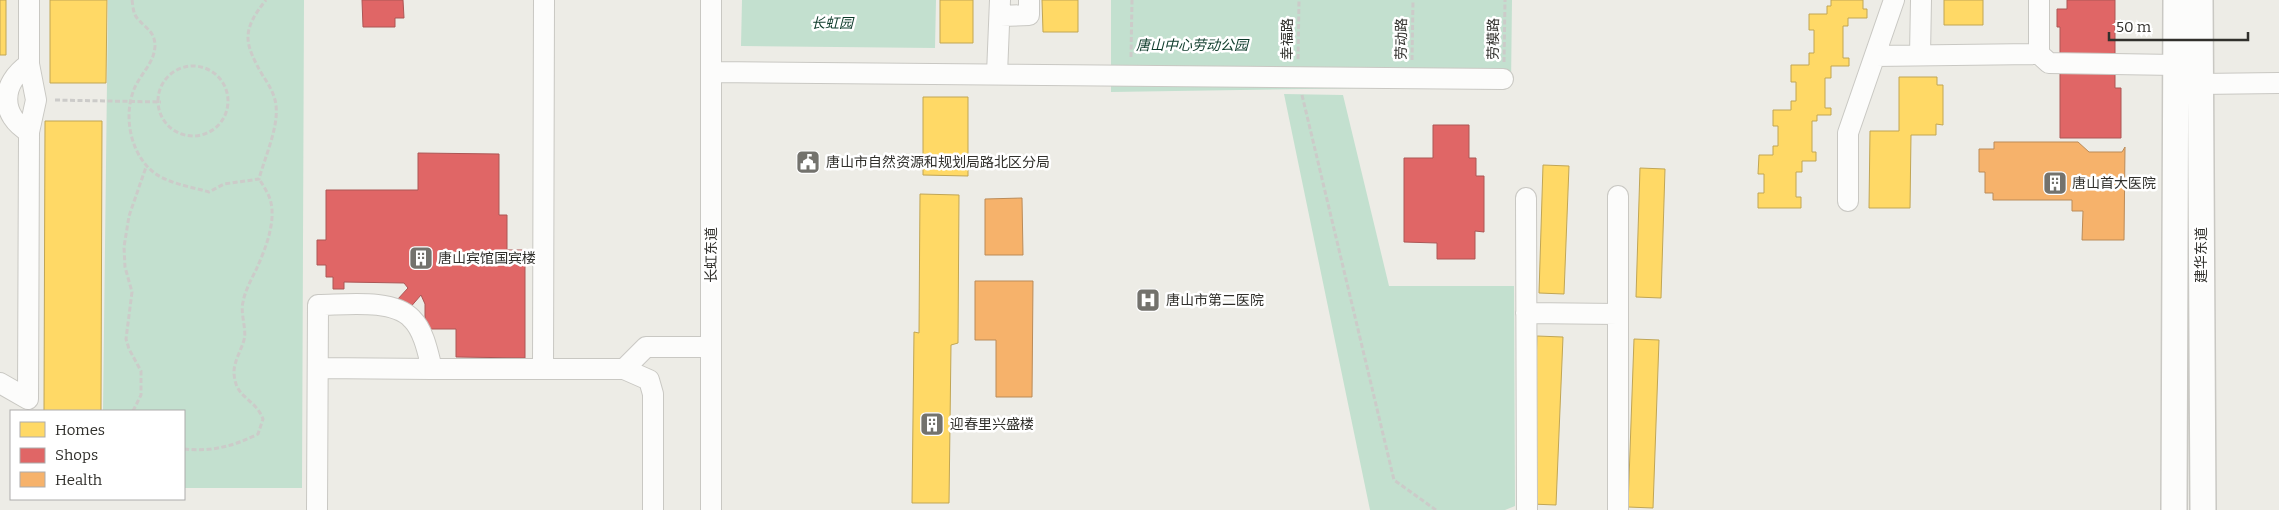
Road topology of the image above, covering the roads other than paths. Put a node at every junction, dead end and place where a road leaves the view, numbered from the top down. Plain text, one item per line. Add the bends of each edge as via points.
1 (29, 0) edge
2 (544, 0) edge
3 (711, 0) edge
4 (1029, 0) edge
5 (1894, 0) edge
6 (1922, 0) edge
7 (2039, 0) edge
8 (2176, 0) edge
9 (2200, 0) edge
10 (1000, 8) edge
11 (2039, 54) junction
12 (1920, 55) junction
13 (1875, 56) junction
14 (29, 64) junction
15 (2176, 65) junction
16 (711, 72) junction
17 (997, 74) junction
18 (1503, 79) road end
19 (2279, 83) edge
20 (2200, 84) junction
21 (2, 85) edge
22 (1, 111) edge
23 (29, 132) junction
24 (1618, 196) dead end
25 (1526, 198) dead end
26 (1848, 201) dead end
27 (1526, 313) junction
28 (1618, 314) junction
29 (711, 347) junction
30 (318, 368) junction
31 (432, 369) junction
32 (544, 369) junction
33 (624, 369) junction
34 (0, 383) edge
35 (318, 510) edge
36 (653, 510) edge
37 (711, 510) edge
38 (1527, 510) edge
39 (1618, 510) edge
40 (2174, 510) edge
41 (2203, 510) edge

1 - 14 street
2 - 32 street
3 - 16 street, 长虹东道
4 - 10 street via 1029,15
5 - 13 street
6 - 12 street
7 - 11 street
8 - 15 main road, 建华东道
9 - 20 main road, 建华东道
10 - 17 street
11 - 12 street
11 - 15 street via 2049,63
12 - 13 street
13 - 26 street via 1848,133
14 - 21 street via 13,73
14 - 23 street via 36,100
15 - 40 main road, 建华东道
16 - 17 street
16 - 29 street, 长虹东道
17 - 18 street
19 - 20 street
20 - 41 main road, 建华东道
21 - 22 street
22 - 23 street via 14,126
23 - 34 street via 28,399
24 - 28 street
25 - 27 street
27 - 28 street
27 - 38 street
28 - 39 street
29 - 33 street via 646,347
29 - 37 street, 长虹东道
30 - 31 street
30 - 31 street via 318,305 388,305 412,318 425,343
30 - 35 street
31 - 32 street
32 - 33 street
33 - 36 street via 649,380 653,394

